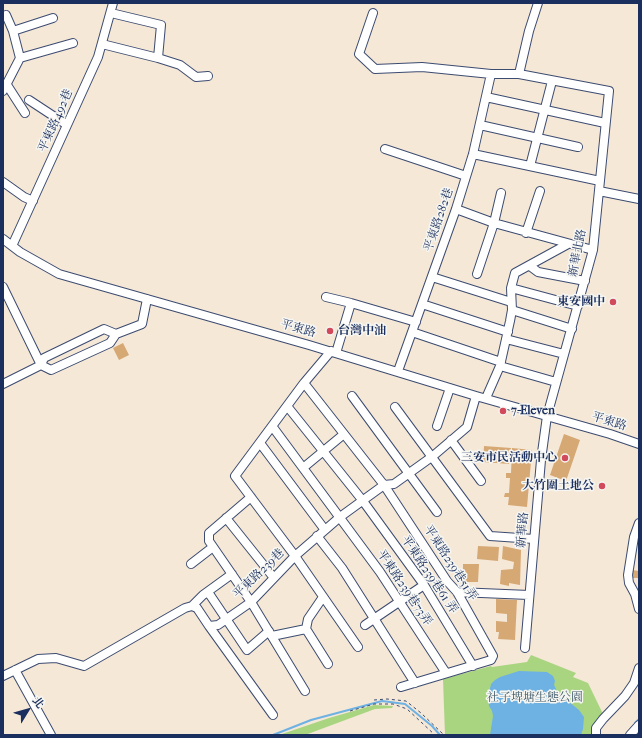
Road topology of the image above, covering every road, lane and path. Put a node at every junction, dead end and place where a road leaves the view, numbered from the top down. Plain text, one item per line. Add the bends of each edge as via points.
1 (113, 3) edge
2 (538, 3) edge
3 (111, 13) junction
4 (373, 13) dead end
5 (6, 15) dead end
6 (53, 18) dead end
7 (13, 31) junction
8 (73, 43) dead end
9 (102, 44) junction
10 (20, 58) junction
11 (158, 58) junction
12 (491, 74) junction
13 (519, 74) junction
14 (208, 76) dead end
15 (552, 81) junction
16 (5, 88) edge
17 (486, 98) junction
18 (29, 100) dead end
19 (544, 110) junction
20 (25, 113) dead end
21 (605, 123) junction
22 (67, 125) junction
23 (480, 125) junction
24 (537, 137) junction
25 (578, 147) dead end
26 (386, 149) dead end
27 (473, 154) junction
28 (530, 166) junction
29 (466, 176) junction
30 (600, 181) junction
31 (3, 182) edge
32 (540, 191) dead end
33 (599, 191) junction
34 (501, 193) dead end
35 (639, 199) edge
36 (33, 201) junction
37 (456, 209) junction
38 (494, 223) junction
39 (526, 233) junction
40 (3, 239) edge
41 (568, 244) junction
42 (12, 246) junction
43 (593, 250) junction
44 (530, 266) junction
45 (477, 274) dead end
46 (432, 277) junction
47 (585, 281) junction
48 (3, 287) edge
49 (511, 288) junction
50 (147, 298) junction
51 (326, 298) dead end
52 (351, 303) junction
53 (422, 304) junction
54 (512, 306) junction
55 (578, 306) junction
56 (416, 322) junction
57 (572, 329) junction
58 (412, 332) junction
59 (116, 334) junction
60 (507, 335) junction
61 (334, 352) junction
62 (564, 354) junction
63 (501, 364) junction
64 (41, 365) junction
65 (398, 371) junction
66 (556, 382) junction
67 (304, 383) junction
68 (3, 384) edge
69 (450, 388) junction
70 (352, 396) dead end
71 (476, 396) junction
72 (486, 398) junction
73 (287, 406) junction
74 (395, 407) dead end
75 (547, 416) junction
76 (272, 426) junction
77 (437, 426) dead end
78 (344, 434) junction
79 (451, 440) junction
80 (260, 443) junction
81 (639, 444) edge
82 (324, 452) junction
83 (433, 456) junction
84 (303, 468) junction
85 (409, 472) junction
86 (481, 481) dead end
87 (384, 485) junction
88 (251, 497) junction
89 (363, 501) junction
90 (437, 512) dead end
91 (340, 517) junction
92 (226, 518) junction
93 (639, 522) edge
94 (325, 530) junction
95 (317, 536) junction
96 (534, 539) junction
97 (213, 547) junction
98 (295, 556) junction
99 (191, 564) dead end
100 (232, 574) junction
101 (274, 578) junction
102 (424, 585) junction
103 (208, 592) junction
104 (457, 592) junction
105 (529, 595) junction
106 (323, 597) junction
107 (399, 601) junction
108 (251, 602) junction
109 (192, 606) junction
110 (639, 609) edge
111 (226, 619) junction
112 (374, 619) junction
113 (365, 625) dead end
114 (209, 626) junction
115 (306, 629) junction
116 (270, 633) junction
117 (358, 647) dead end
118 (525, 648) dead end
119 (328, 664) dead end
120 (473, 666) junction
121 (639, 668) edge
122 (15, 670) junction
123 (446, 674) junction
124 (3, 676) edge
125 (415, 683) junction
126 (401, 687) dead end
127 (305, 691) dead end
128 (374, 700) dead end
129 (350, 711) dead end
130 (273, 715) dead end
131 (639, 724) edge
132 (51, 735) edge
133 (435, 735) edge
134 (444, 735) edge
135 (596, 735) edge
136 (630, 735) edge

1 - 3 street, 平東路492巷
2 - 13 street
3 - 9 street, 平東路492巷
3 - 11 street via 161,25
4 - 12 street via 359,54 375,69 422,67
5 - 7 street
6 - 7 street
7 - 10 street
8 - 10 street
9 - 11 street
9 - 22 street, 平東路492巷
10 - 16 street
11 - 14 street via 180,65 196,77
12 - 13 street
12 - 17 street, 平東路282巷
13 - 15 street
15 - 19 street
15 - 21 street, 新華北路 via 608,91
16 - 20 street
17 - 19 street
17 - 23 street, 平東路282巷
18 - 22 street
19 - 21 street
19 - 24 street
21 - 30 street, 新華北路
22 - 36 street, 平東路492巷
23 - 24 street
23 - 27 street, 平東路282巷
24 - 25 street
24 - 28 street
26 - 29 street
27 - 28 street
27 - 29 street, 平東路282巷
28 - 30 street
29 - 37 street, 平東路282巷
30 - 33 street, 新華北路
31 - 36 street
32 - 39 street
33 - 35 street
33 - 43 street, 新華北路
34 - 38 street
36 - 42 street, 平東路492巷
37 - 38 street
37 - 46 street, 平東路282巷
38 - 39 street
38 - 45 street
39 - 41 street
40 - 42 street, 平東路
41 - 43 street
41 - 44 street
42 - 50 street, 平東路 via 59,274
43 - 47 street, 新華北路
44 - 47 street via 538,272
44 - 49 street via 515,273
46 - 53 street, 平東路282巷
46 - 54 street
47 - 55 street, 新華北路
48 - 64 street
49 - 54 street
49 - 55 street
50 - 59 street via 142,324
50 - 61 street, 平東路
51 - 52 street
52 - 56 street
52 - 61 street
53 - 56 street, 平東路282巷
53 - 60 street
54 - 57 street
54 - 60 street
55 - 57 street, 新華北路
56 - 58 street, 平東路282巷
57 - 62 street, 新華北路
58 - 63 street
58 - 65 street, 平東路282巷
59 - 64 street via 110,343 51,370
59 - 64 street via 104,329 44,358
60 - 62 street
60 - 63 street
61 - 65 street, 平東路
61 - 67 street
62 - 66 street, 新華北路
63 - 66 street
63 - 72 street
64 - 68 street
65 - 69 street, 平東路
66 - 75 street, 新華北路
67 - 73 street
67 - 78 street, 平東路239巷51弄
69 - 71 street, 平東路
69 - 77 street
70 - 85 street
71 - 72 street, 平東路
71 - 79 street, 平東路239巷 via 467,427
72 - 75 street, 平東路
73 - 76 street
73 - 82 street, 平東路239巷61 弄
74 - 83 street
75 - 81 street, 平東路
75 - 96 street, 新華路
76 - 80 street
76 - 84 street, 平東路239巷73弄
78 - 82 street
78 - 87 street, 平東路239巷51弄
79 - 83 street, 平東路239巷
79 - 86 street
80 - 88 street via 235,476
80 - 94 street
82 - 84 street
82 - 89 street, 平東路239巷61 弄
83 - 85 street, 平東路239巷
83 - 96 street via 490,536
84 - 91 street, 平東路239巷73弄
85 - 87 street, 平東路239巷 via 394,484
85 - 90 street
87 - 89 street, 平東路239巷
87 - 104 street, 平東路239巷51弄 via 447,581
88 - 92 street
88 - 98 street
89 - 91 street, 平東路239巷
89 - 102 street, 平東路239巷61 弄
91 - 94 street, 平東路239巷
91 - 107 street, 平東路239巷73弄
92 - 97 street via 209,533 209,541
92 - 101 street
93 - 110 street via 628,575
94 - 95 street, 平東路239巷
95 - 98 street, 平東路239巷
95 - 112 street via 342,568
96 - 105 street, 新華路
97 - 99 street
97 - 100 street
98 - 101 street, 平東路239巷
98 - 106 street
100 - 103 street
100 - 108 street
101 - 108 street, 平東路239巷
102 - 107 street
102 - 120 street, 平東路239巷61 弄
103 - 109 street
103 - 111 street
104 - 105 street
104 - 120 street, 平東路239巷51弄 via 493,656 492,660
105 - 118 street, 新華路
106 - 115 street via 308,619
106 - 117 street
107 - 112 street
107 - 123 street, 平東路239巷73弄
108 - 111 street, 平東路239巷
108 - 116 street
109 - 114 street via 197,608
109 - 122 street via 84,666 56,658 38,659
111 - 114 street, 平東路239巷 via 218,625
111 - 116 street via 247,650
112 - 113 street
112 - 125 street
114 - 130 street
115 - 116 street
115 - 119 street
116 - 127 street
120 - 123 street
121 - 135 street via 634,683 603,718 596,728
122 - 124 street
122 - 132 street
123 - 125 street
125 - 126 street
128 - 134 path via 406,701
129 - 133 path via 374,704 393,704 407,709
131 - 136 street

